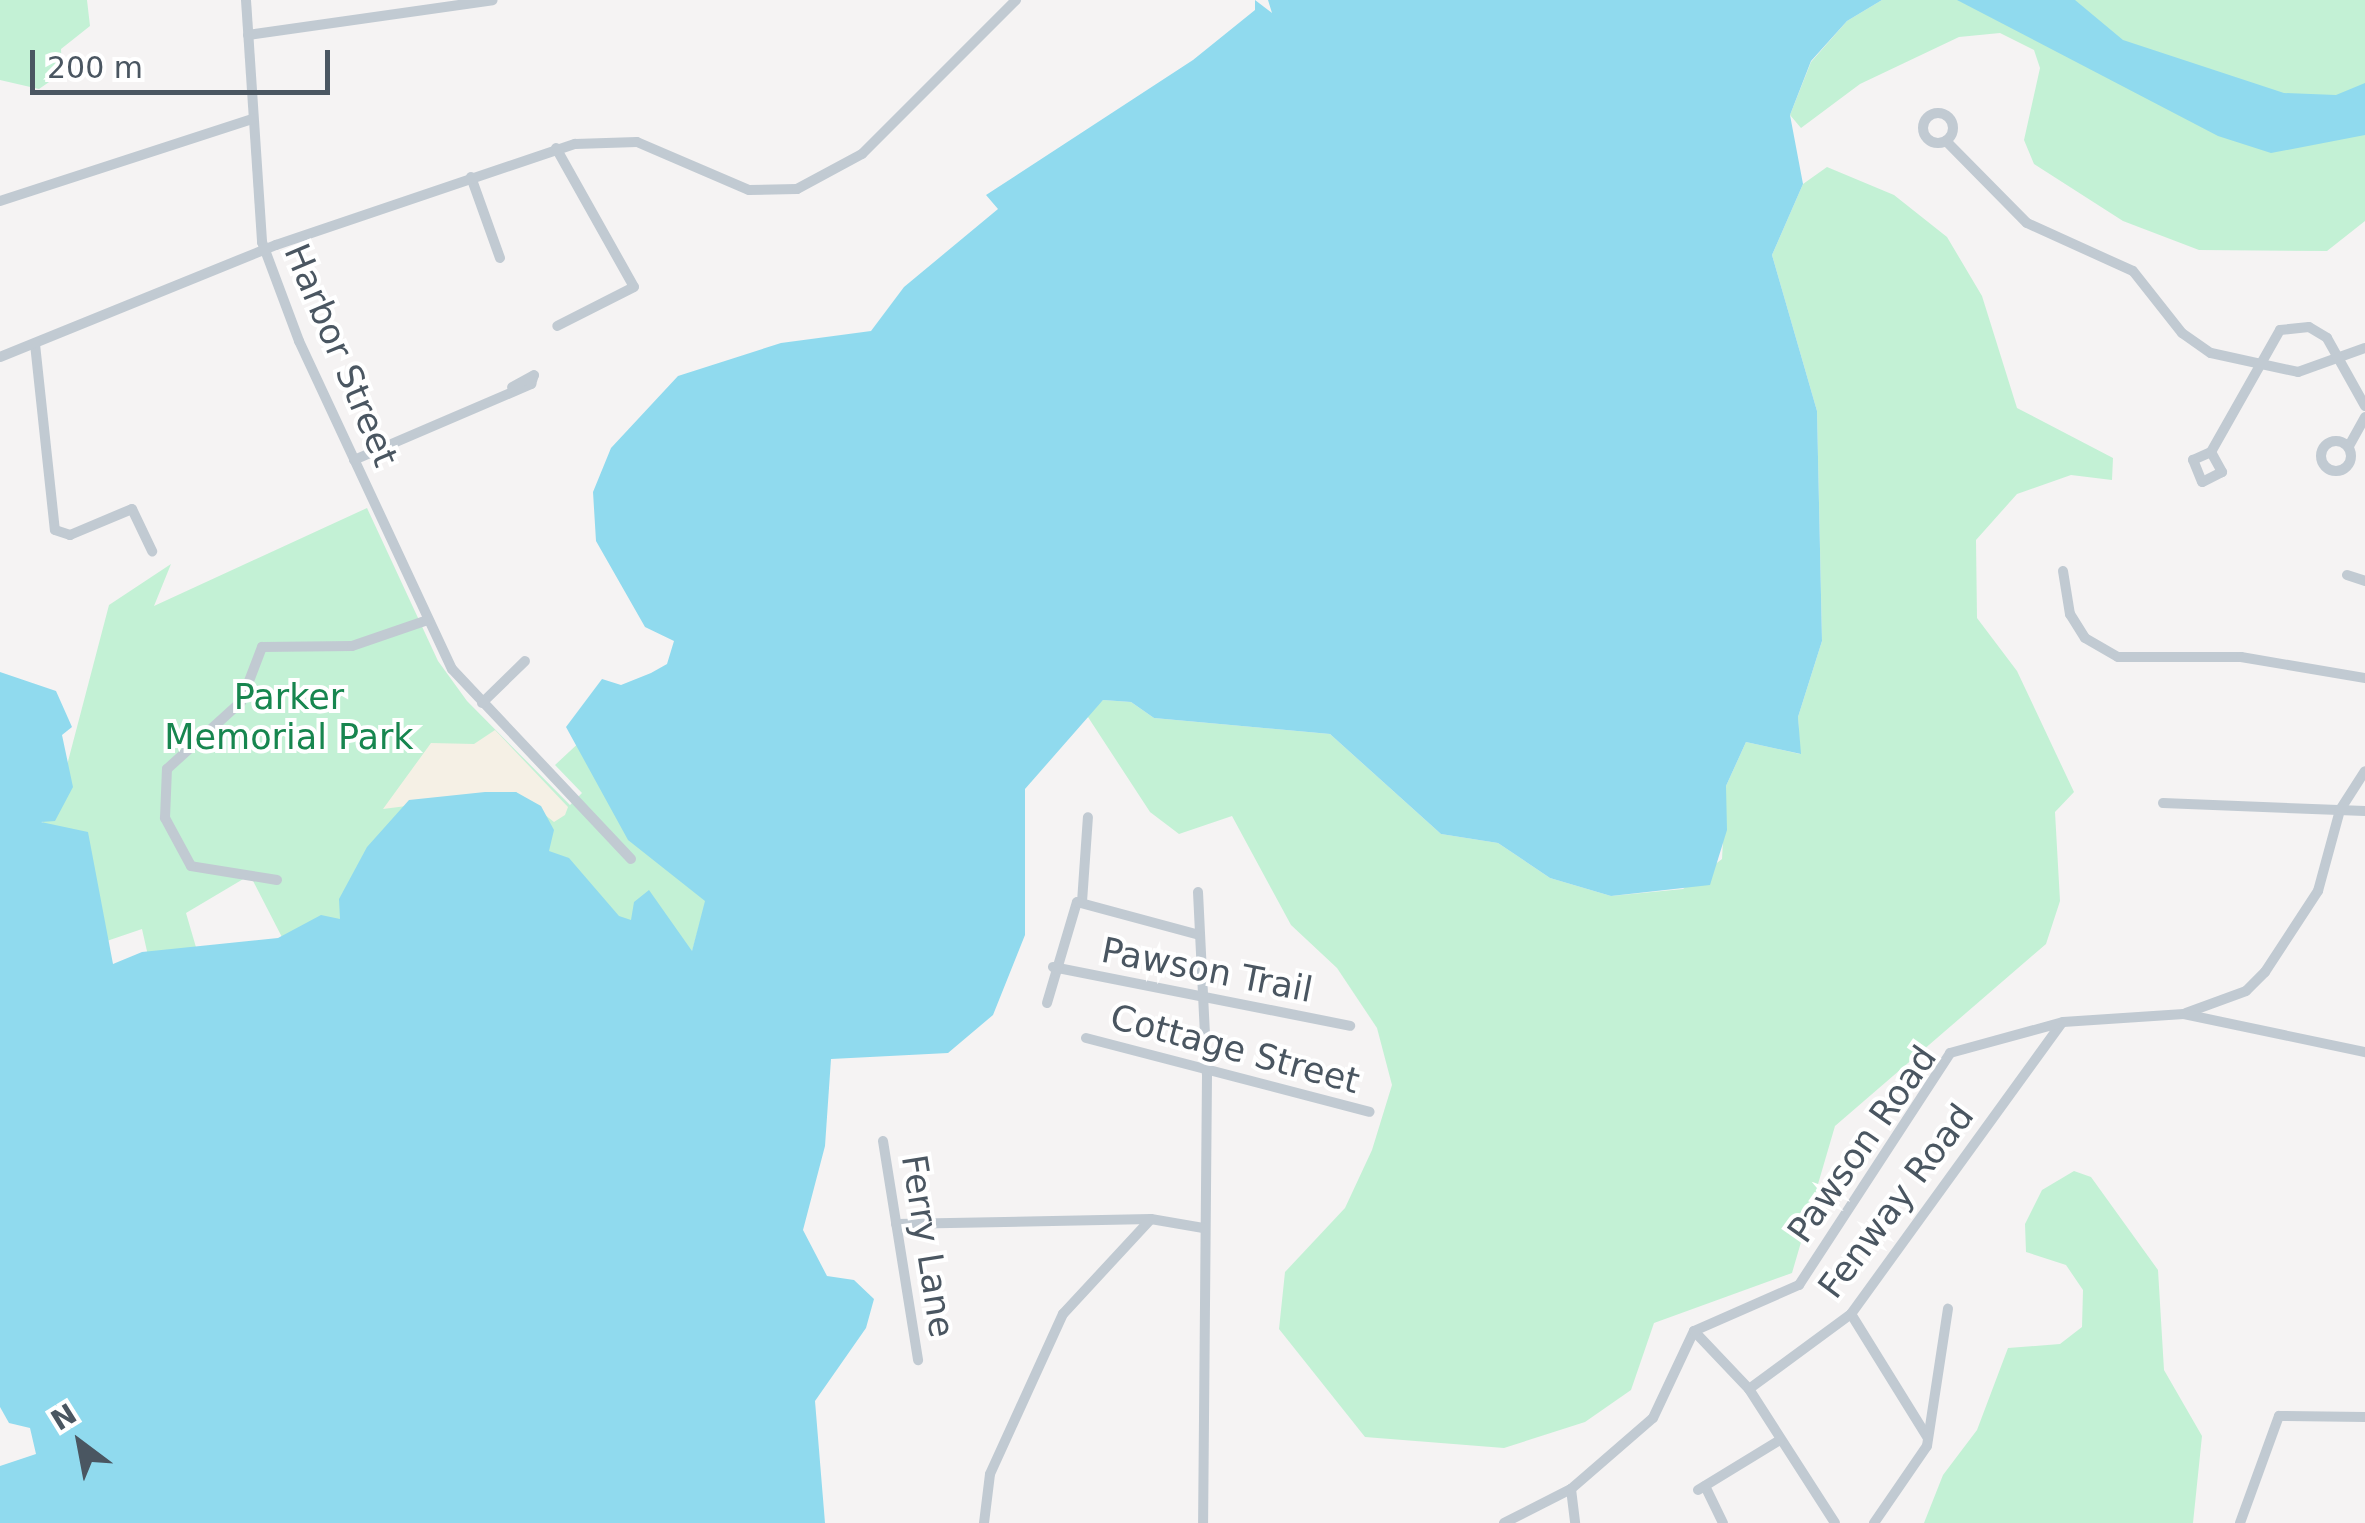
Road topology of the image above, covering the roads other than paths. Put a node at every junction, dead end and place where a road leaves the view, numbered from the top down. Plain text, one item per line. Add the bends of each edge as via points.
1 (246, 0) edge
2 (494, 0) edge
3 (1016, 0) edge
4 (248, 35) junction
5 (253, 119) junction
6 (1946, 141) dead end
7 (556, 148) junction
8 (472, 177) junction
9 (0, 200) edge
10 (264, 254) junction
11 (500, 258) dead end
12 (556, 326) dead end
13 (35, 344) junction
14 (2365, 348) edge
15 (0, 358) edge
16 (2343, 360) junction
17 (2253, 368) junction
18 (512, 387) dead end
19 (2365, 406) edge
20 (2365, 417) edge
21 (2349, 446) dead end
22 (2212, 452) dead end
23 (354, 460) junction
24 (152, 551) dead end
25 (2063, 571) dead end
26 (2347, 575) dead end
27 (2365, 581) edge
28 (428, 620) junction
29 (525, 662) dead end
30 (2365, 678) edge
31 (482, 703) junction
32 (2365, 771) edge
33 (2162, 803) dead end
34 (2340, 810) junction
35 (2365, 812) edge
36 (1088, 818) dead end
37 (631, 860) dead end
38 (277, 880) dead end
39 (1198, 892) dead end
40 (1082, 902) junction
41 (1196, 934) junction
42 (1053, 967) junction
43 (1199, 1001) junction
44 (1047, 1003) dead end
45 (2184, 1014) junction
46 (2063, 1022) junction
47 (1350, 1026) dead end
48 (1086, 1038) dead end
49 (2365, 1052) edge
50 (1207, 1076) junction
51 (1370, 1112) dead end
52 (883, 1142) dead end
53 (1151, 1219) junction
54 (896, 1224) junction
55 (1203, 1228) junction
56 (1948, 1309) dead end
57 (1851, 1314) junction
58 (1694, 1331) junction
59 (918, 1360) dead end
60 (1749, 1389) junction
61 (2365, 1417) edge
62 (1929, 1438) junction
63 (1780, 1440) junction
64 (1571, 1489) junction
65 (984, 1523) edge
66 (1204, 1523) edge
67 (1504, 1523) edge
68 (1575, 1523) edge
69 (1723, 1523) edge
70 (1835, 1523) edge
71 (1874, 1523) edge
72 (2240, 1523) edge

1 - 4 street, Harbor Street
2 - 4 street
3 - 7 street via 862,154 797,189 750,190 637,142
4 - 5 street, Harbor Street
5 - 9 street
5 - 10 street, Harbor Street
6 - 17 street via 2026,224 2122,262 2182,333
7 - 8 street
7 - 12 street via 634,287
8 - 10 street
8 - 11 street
10 - 13 street
10 - 23 street, Harbor Street
13 - 15 street
13 - 24 street via 55,530 70,535 132,509
14 - 16 street
16 - 17 street
16 - 17 street via 2319,332 2297,326 2268,339
16 - 19 street
17 - 22 street
18 - 23 street
20 - 21 street
23 - 28 street, Harbor Street
25 - 30 street via 2070,614 2085,638 2118,657 2241,656
26 - 27 street
28 - 31 street, Harbor Street
28 - 38 street via 352,646 262,646 241,702 167,769 165,818 191,866
29 - 31 street
31 - 37 street, Harbor Street
32 - 34 street
33 - 34 street
34 - 35 street
34 - 45 street via 2318,891 2265,972 2246,991
36 - 40 street
39 - 41 street
40 - 41 street
40 - 42 street
41 - 43 street
42 - 43 street, Pawson Trail
42 - 44 street
43 - 47 street, Pawson Trail
43 - 50 street
45 - 46 street, Pawson Road
45 - 49 street, Pawson Road
46 - 57 street, Fenway Road
46 - 58 street, Pawson Road via 1950,1054 1798,1285
48 - 50 street, Cottage Street
50 - 51 street, Cottage Street
50 - 55 street
52 - 54 street, Ferry Lane
53 - 54 street
53 - 55 street
53 - 65 street via 1062,1314 990,1474
54 - 59 street, Ferry Lane
55 - 66 street
56 - 62 street
57 - 60 street, Fenway Road
57 - 62 street
58 - 60 street
58 - 64 street via 1653,1418
60 - 63 street
61 - 72 street via 2279,1416
62 - 71 street
63 - 69 street via 1702,1488
63 - 70 street
64 - 67 street
64 - 68 street

